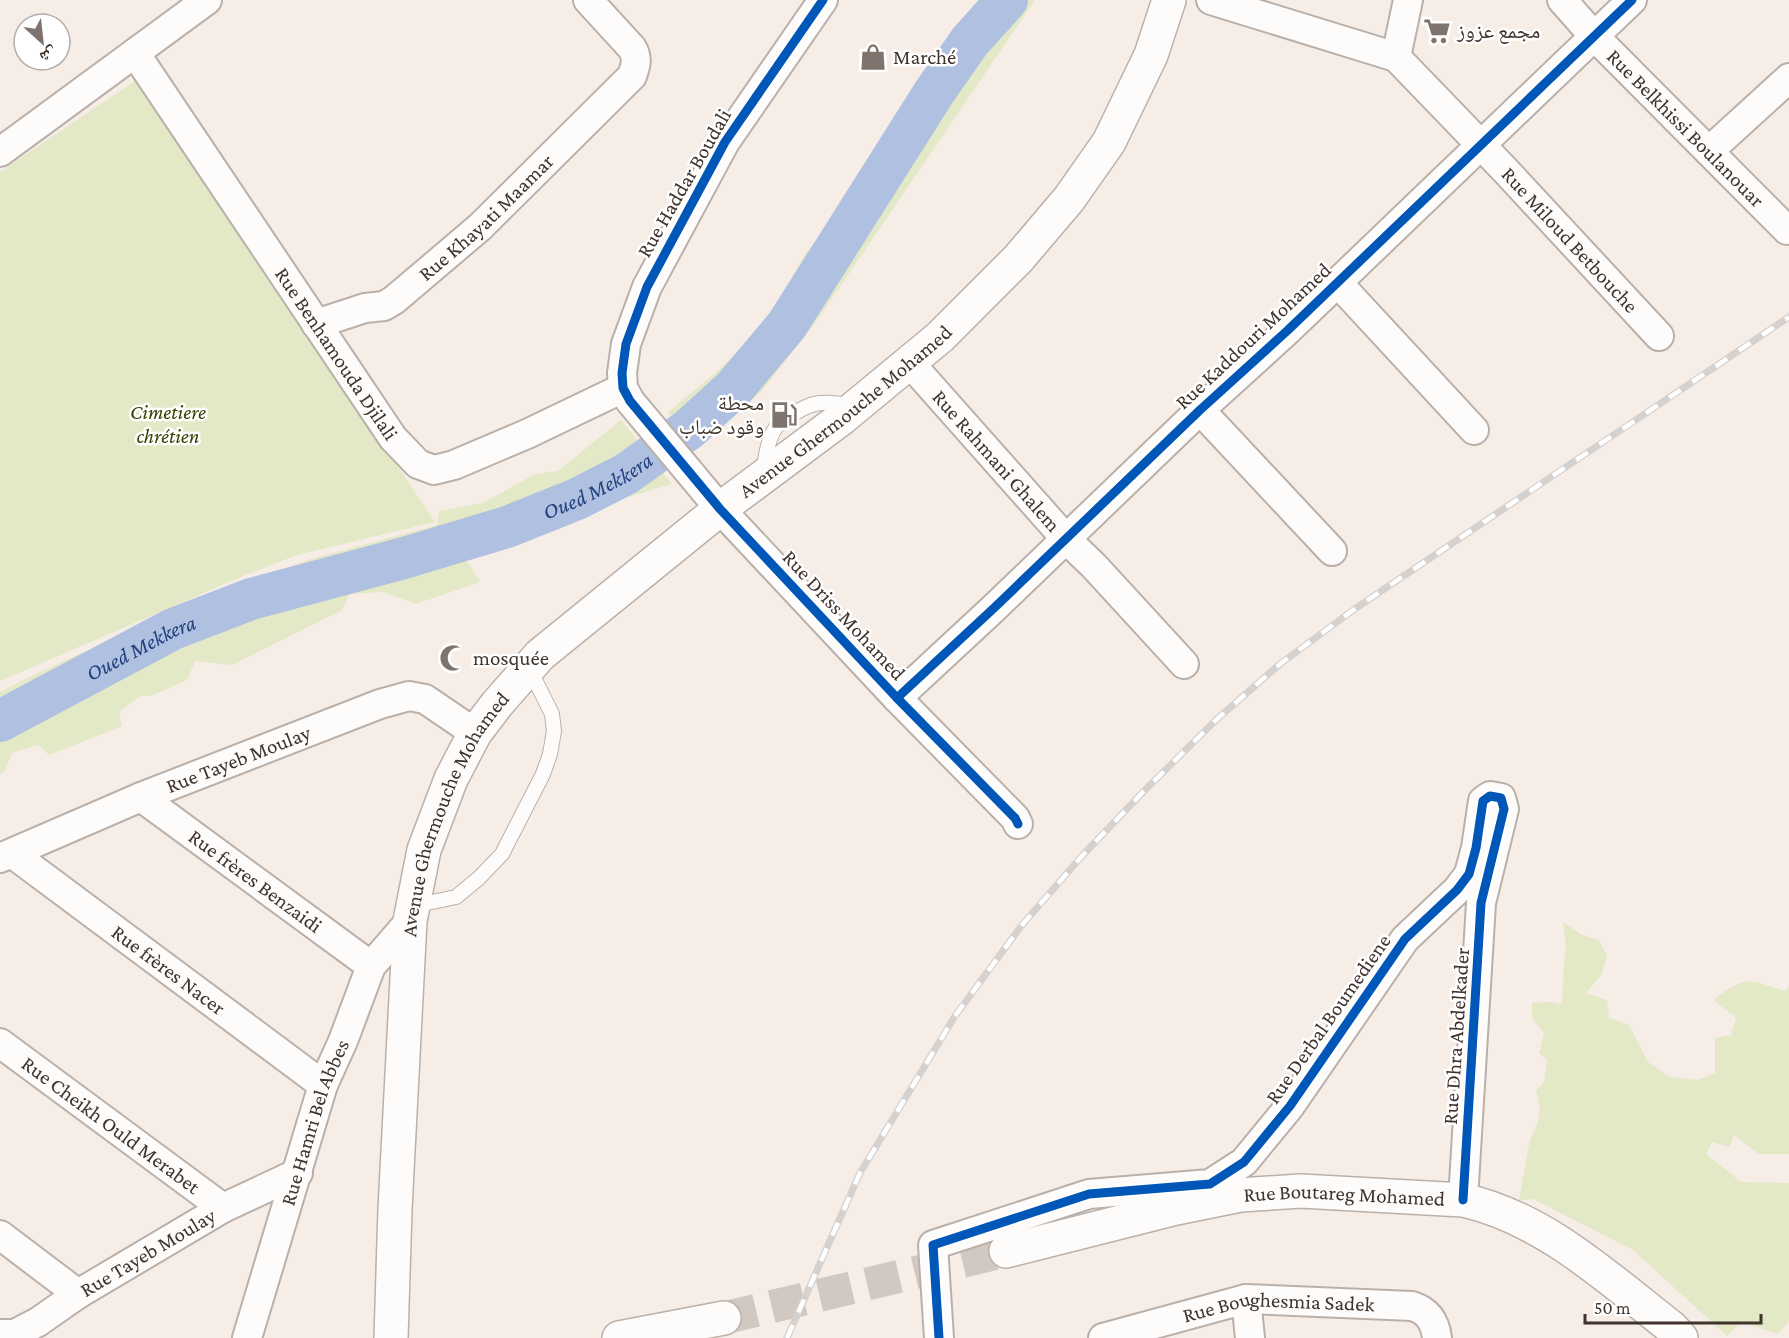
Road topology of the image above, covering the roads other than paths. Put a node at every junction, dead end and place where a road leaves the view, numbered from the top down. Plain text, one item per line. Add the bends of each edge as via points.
1 (207, 0) edge
2 (588, 0) edge
3 (823, 0) edge
4 (1169, 0) edge
5 (1211, 0) edge
6 (1408, 0) edge
7 (1562, 0) edge
8 (1632, 0) edge
9 (1594, 36) junction
10 (135, 53) junction
11 (1396, 57) junction
12 (1789, 78) edge
13 (1480, 144) junction
14 (1708, 151) junction
15 (0, 152) edge
16 (1787, 230) dead end
17 (1337, 282) junction
18 (316, 324) junction
19 (1659, 336) dead end
20 (909, 362) junction
21 (627, 394) junction
22 (1200, 411) junction
23 (1474, 430) dead end
24 (720, 509) junction
25 (1066, 539) junction
26 (1332, 551) dead end
27 (1184, 664) dead end
28 (529, 668) junction
29 (897, 698) junction
30 (475, 733) junction
31 (141, 797) junction
32 (1018, 824) dead end
33 (7, 856) edge
34 (1474, 885) joint
35 (412, 914) junction
36 (371, 966) junction
37 (0, 1043) edge
38 (323, 1085) junction
39 (298, 1173) junction
40 (1463, 1200) junction
41 (223, 1208) junction
42 (0, 1235) edge
43 (1006, 1251) tunnel mouth
44 (78, 1294) junction
45 (1245, 1299) junction
46 (724, 1318) tunnel mouth
47 (0, 1334) edge
48 (247, 1338) edge
49 (391, 1338) edge
50 (619, 1338) edge
51 (939, 1338) edge
52 (1103, 1338) edge
53 (1250, 1338) edge
54 (1437, 1338) edge
55 (1681, 1338) edge

1 - 10 street
2 - 18 street, Rue Khayati Maamar via 632,48 636,56 632,76 480,227 394,300
3 - 21 street, Rue Haddar Boudali via 725,142 647,287 626,344 622,373
4 - 20 main road, Avenue Ghermouche Mohamed via 1151,55 1113,132 1069,199 1018,259 940,337
5 - 11 street
6 - 11 street
7 - 9 street, Rue Belkhissi Boulanouar
8 - 9 street, Rue Kaddouri Mohamed
9 - 13 street, Rue Kaddouri Mohamed
9 - 14 street, Rue Belkhissi Boulanouar
10 - 15 street
10 - 18 street, Rue Benhamouda Djilali
11 - 13 street, Rue Miloud Betbouche
12 - 14 street
13 - 17 street, Rue Kaddouri Mohamed
13 - 19 street, Rue Miloud Betbouche
14 - 16 street, Rue Belkhissi Boulanouar
17 - 22 street, Rue Kaddouri Mohamed
17 - 23 street
18 - 21 street, Rue Benhamouda Djilali via 393,438 418,464 434,470
20 - 24 main road, Avenue Ghermouche Mohamed
20 - 25 street, Rue Rahmani Ghalem
21 - 24 street, Rue Driss Mohamed
22 - 25 street, Rue Kaddouri Mohamed
22 - 26 street
24 - 28 main road, Avenue Ghermouche Mohamed
24 - 29 street, Rue Driss Mohamed
25 - 27 street, Rue Rahmani Ghalem
25 - 29 street, Rue Kaddouri Mohamed
28 - 30 main road, Avenue Ghermouche Mohamed
28 - 35 lane via 552,714 554,731 543,774 502,854 456,897
29 - 32 street, Rue Driss Mohamed
30 - 31 street, Rue Tayeb Moulay via 425,699 409,696
30 - 35 main road, Avenue Ghermouche Mohamed via 451,779 424,850
31 - 33 street, Rue Tayeb Moulay
31 - 36 street, Rue frères Benzaidi
33 - 38 street, Rue frères Nacer
34 - 40 street, Rue Dhra Abdelkader
34 - 51 street, Rue Derbal Boumediene via 1405,939 1290,1106 1244,1162 1225,1177 1210,1184 1089,1194 933,1245
35 - 36 street, Rue Hamri Bel Abbes
35 - 49 main road, Avenue Ghermouche Mohamed
36 - 38 street, Rue Hamri Bel Abbes
37 - 41 street, Rue Cheikh Ould Merabet
38 - 39 street, Rue Hamri Bel Abbes
39 - 41 street, Rue Tayeb Moulay
39 - 48 street, Rue Hamri Bel Abbes
40 - 43 main road, Rue Boutareg Mohamed via 1301,1191 1240,1195
40 - 55 main road, Rue Boutareg Mohamed via 1526,1221 1590,1264
41 - 44 street, Rue Tayeb Moulay
42 - 44 street
44 - 47 street, Rue Tayeb Moulay via 39,1322 15,1334
45 - 52 street, Rue Boughesmia Sadek
45 - 53 street
45 - 54 street, Rue Boughesmia Sadek via 1412,1306 1431,1317
46 - 50 main road

